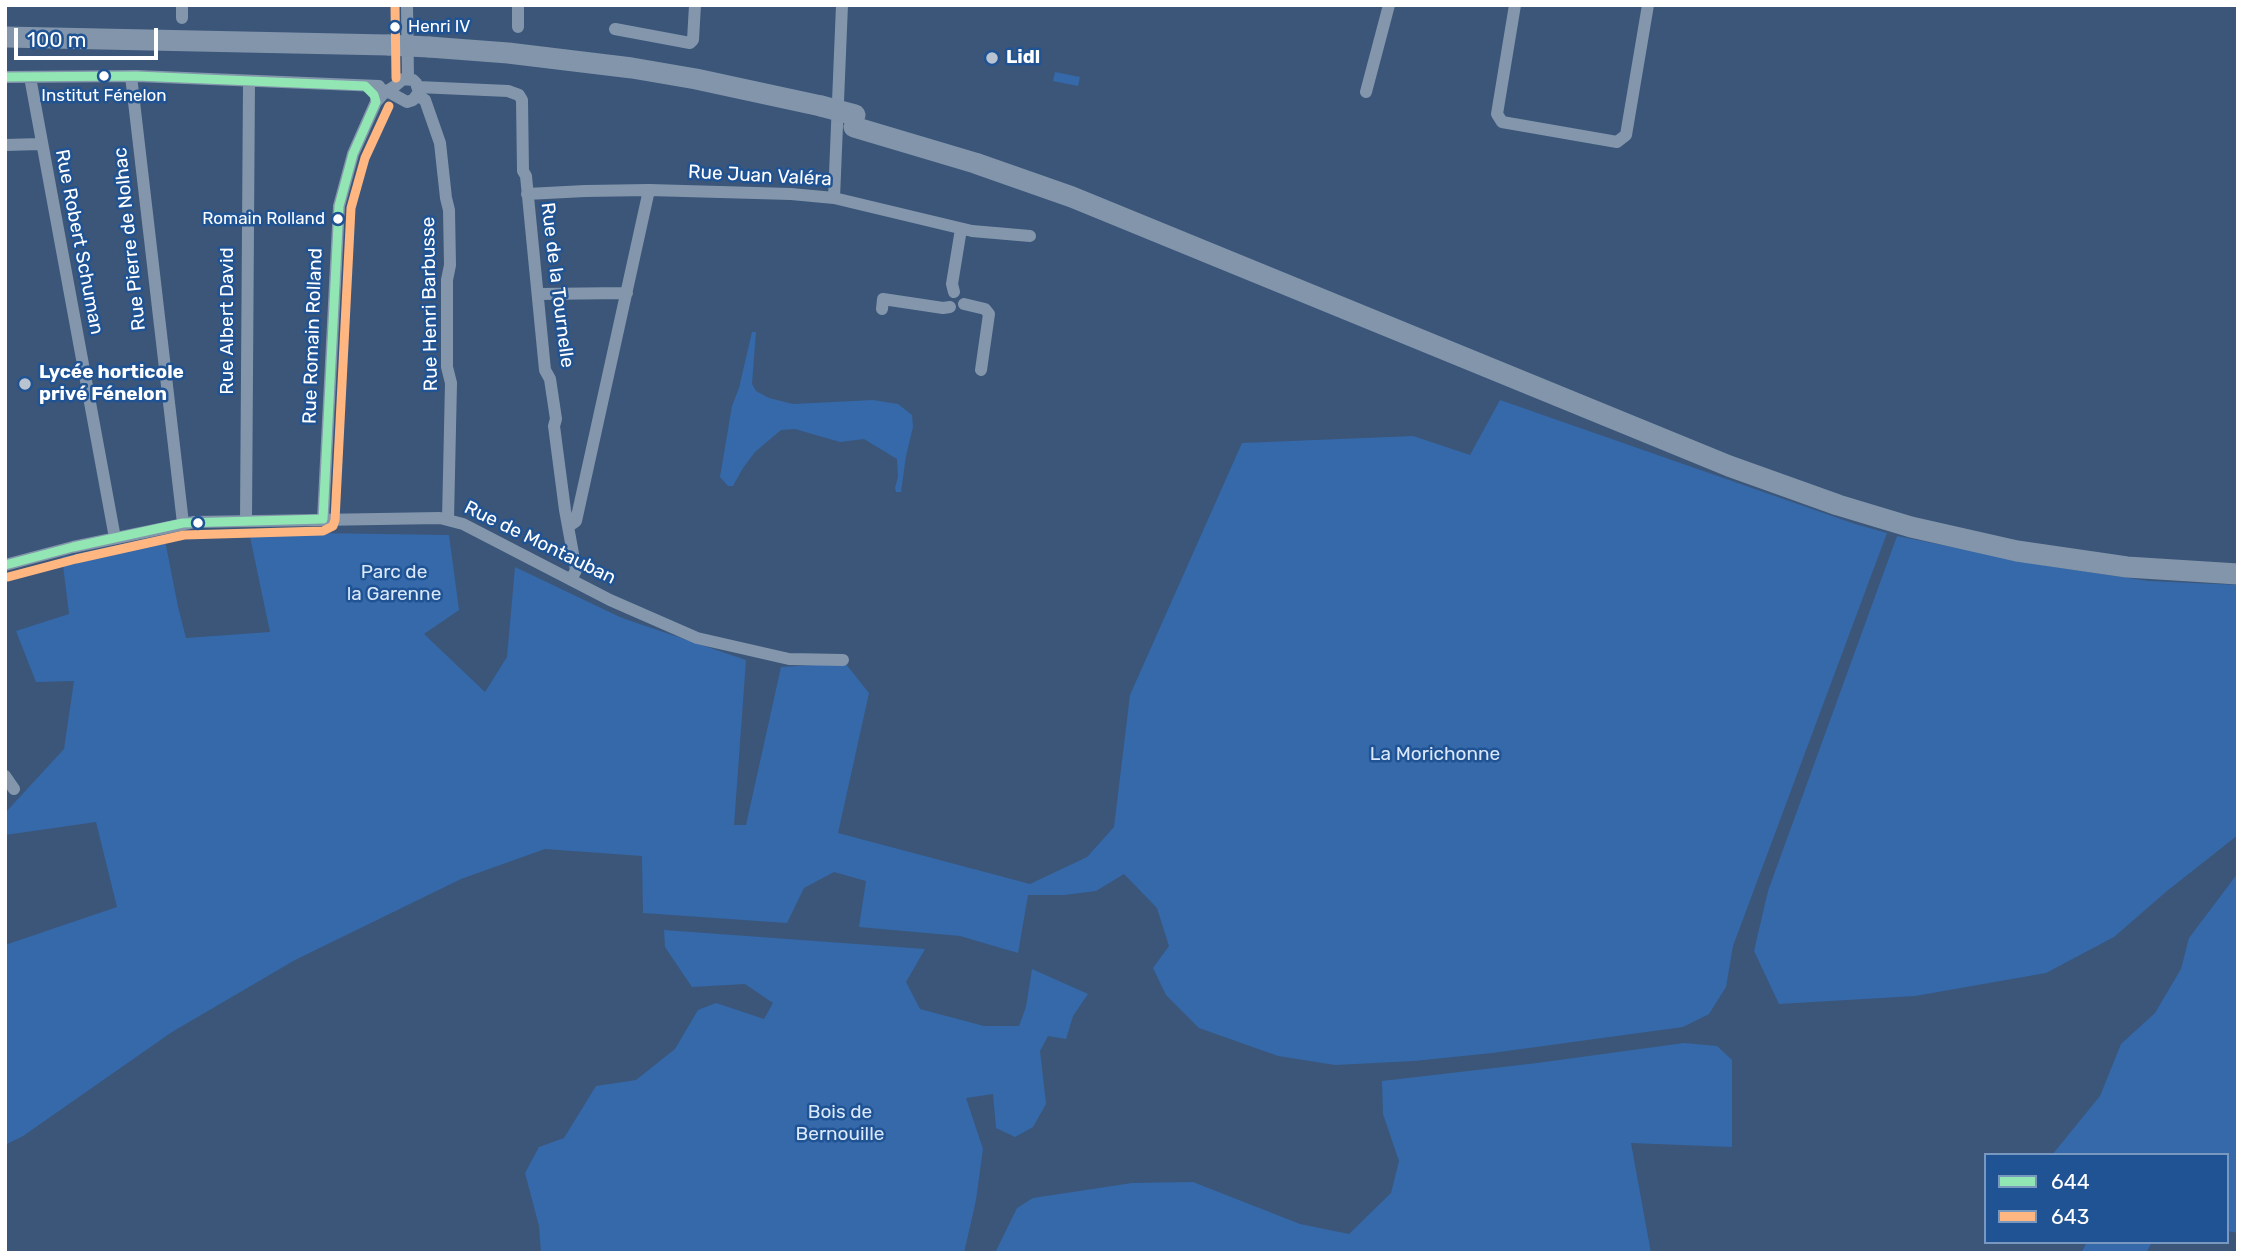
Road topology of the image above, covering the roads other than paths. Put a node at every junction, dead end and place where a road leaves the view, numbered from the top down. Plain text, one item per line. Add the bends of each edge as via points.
1 (407, 5) edge
2 (518, 5) edge
3 (695, 5) edge
4 (842, 5) edge
5 (1389, 5) edge
6 (1515, 5) edge
7 (1648, 5) edge
8 (518, 27) dead end
9 (614, 29) dead end
10 (5, 37) edge
11 (5, 49) edge
12 (388, 51) junction
13 (131, 76) junction
14 (5, 77) edge
15 (30, 77) junction
16 (408, 78) junction
17 (249, 81) junction
18 (369, 86) junction
19 (393, 91) junction
20 (418, 91) junction
21 (1366, 92) dead end
22 (376, 102) junction
23 (41, 144) junction
24 (5, 145) edge
25 (649, 190) junction
26 (527, 194) junction
27 (834, 198) junction
28 (961, 229) junction
29 (1030, 236) dead end
30 (954, 292) junction
31 (627, 293) junction
32 (538, 294) junction
33 (964, 304) junction
34 (950, 307) junction
35 (882, 309) dead end
36 (981, 370) dead end
37 (323, 519) junction
38 (448, 519) junction
39 (246, 520) junction
40 (1913, 521) junction
41 (183, 523) junction
42 (569, 526) junction
43 (115, 538) junction
44 (2238, 561) edge
45 (5, 565) edge
46 (2238, 574) edge
47 (571, 580) junction
48 (843, 660) dead end
49 (5, 776) edge
50 (14, 789) dead end

1 - 16 street
2 - 8 street
3 - 9 street via 690,43
4 - 27 street
5 - 21 street
6 - 7 street via 1497,114 1502,122 1617,142 1626,135
10 - 12 highway
11 - 12 highway
12 - 40 highway, bridge via 629,80 855,121 1072,197 1729,466 1785,487
13 - 15 street
13 - 17 street
13 - 41 street, Rue Pierre de Nolhac
14 - 15 street
15 - 23 street, Rue Robert Schuman
16 - 19 street via 398,82
16 - 20 street
17 - 18 street
17 - 39 street, Rue Albert David
18 - 19 street
18 - 22 street
19 - 20 street via 407,102
19 - 22 street, Rue Romain Rolland
20 - 26 street, Rue de la Tournelle via 508,91 519,95
20 - 38 street, Rue Henri Barbusse via 440,143 449,210
22 - 37 street, Rue Romain Rolland via 353,154 339,206
23 - 24 street
23 - 43 street, Rue Robert Schuman
25 - 26 street, Rue Juan Valéra
25 - 27 street, Rue Juan Valéra
25 - 31 street
26 - 32 street, Rue de la Tournelle
27 - 28 street, Rue Juan Valéra
28 - 29 street, Rue Juan Valéra
28 - 30 street
30 - 33 street via 964,296
30 - 34 street via 948,298
31 - 32 street
31 - 42 street via 576,521
32 - 42 street, Rue de la Tournelle
33 - 34 street via 958,309
33 - 36 street via 989,314
34 - 35 street via 883,299
37 - 38 street, Rue de Montauban
37 - 39 street, Rue de Montauban
38 - 47 street, Rue de Montauban
39 - 41 street, Rue de Montauban
40 - 44 highway via 2067,546
40 - 46 highway via 2017,551 2068,560
41 - 43 street, Rue de Montauban
42 - 47 street, Rue de la Tournelle via 576,570
43 - 45 street, Rue de Montauban
47 - 48 street, Rue de Montauban via 697,638 789,659
49 - 50 street

